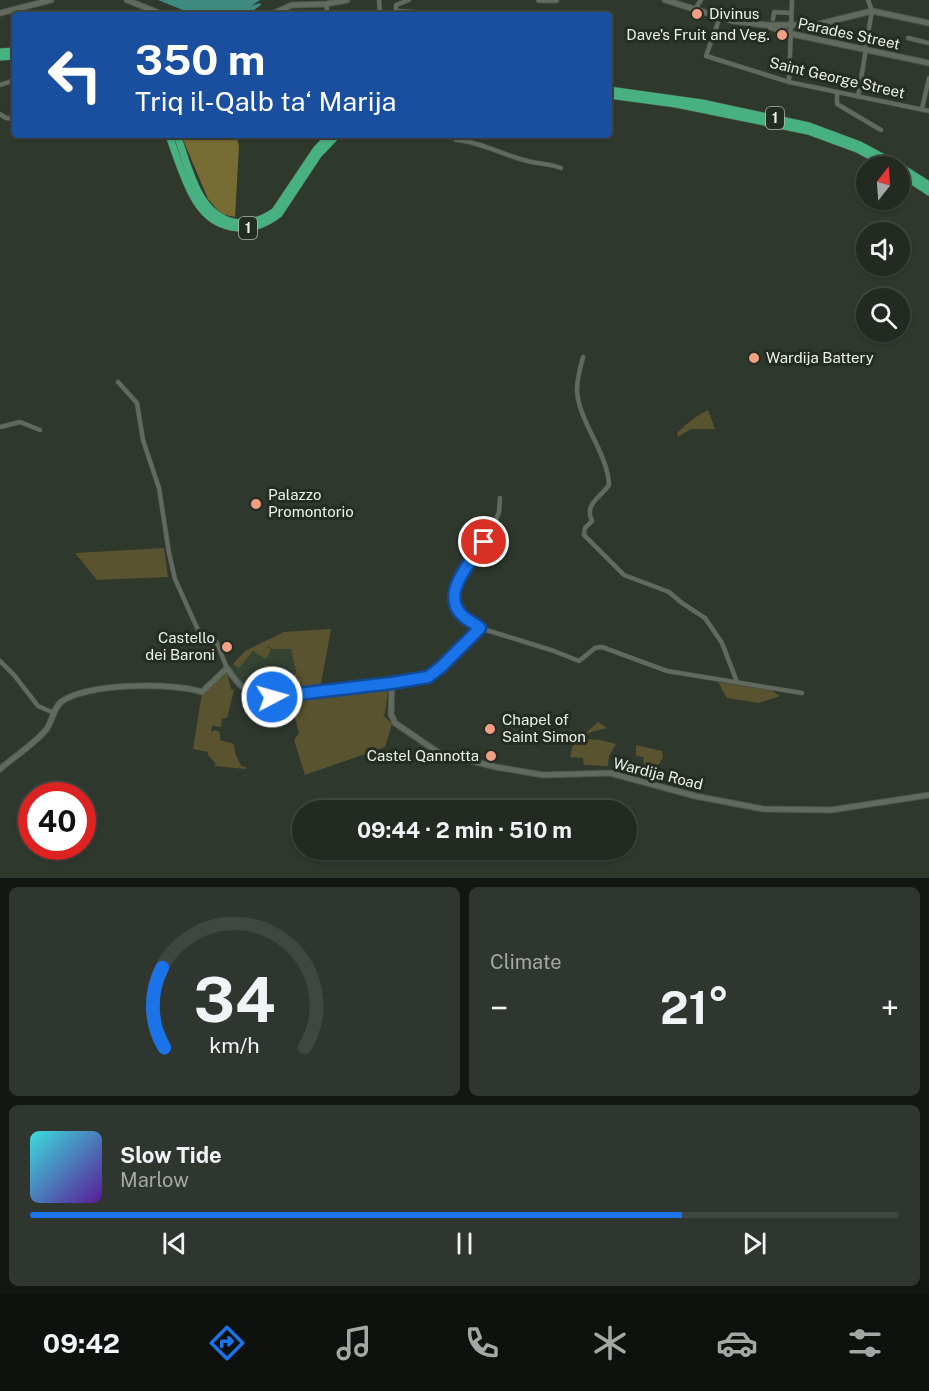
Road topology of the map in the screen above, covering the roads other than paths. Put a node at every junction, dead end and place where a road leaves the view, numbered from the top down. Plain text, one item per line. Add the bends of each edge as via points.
1 (51, 0) edge
2 (126, 0) edge
3 (346, 0) edge
4 (409, 0) edge
5 (539, 0) edge
6 (556, 0) edge
7 (665, 0) edge
8 (701, 0) edge
9 (792, 0) edge
10 (868, 0) edge
11 (326, 4) junction
12 (695, 9) junction
13 (872, 11) junction
14 (156, 12) edge
15 (277, 12) edge
16 (327, 12) edge
17 (396, 12) edge
18 (0, 13) edge
19 (791, 13) junction
20 (720, 17) junction
21 (773, 18) dead end
22 (929, 23) edge
23 (765, 25) junction
24 (791, 25) junction
25 (792, 34) junction
26 (908, 38) dead end
27 (929, 43) edge
28 (866, 47) junction
29 (929, 63) edge
30 (929, 78) edge
31 (789, 82) junction
32 (612, 90) edge
33 (837, 93) junction
34 (612, 95) edge
35 (858, 97) junction
36 (922, 109) junction
37 (929, 111) edge
38 (881, 130) dead end
39 (170, 138) edge
40 (178, 138) edge
41 (327, 138) edge
42 (334, 138) edge
43 (456, 138) edge
44 (870, 156) edge
45 (561, 168) dead end
46 (910, 180) edge
47 (929, 185) edge
48 (929, 192) edge
49 (583, 357) dead end
50 (118, 382) dead end
51 (0, 428) edge
52 (40, 430) dead end
53 (500, 498) dead end
54 (480, 628) junction
55 (0, 661) edge
56 (227, 668) junction
57 (737, 682) junction
58 (392, 683) junction
59 (802, 693) dead end
60 (54, 713) junction
61 (0, 769) edge
62 (929, 795) edge

1 - 18 street
2 - 14 street
3 - 11 street
4 - 17 street via 398,3
5 - 6 street
7 - 12 street
8 - 12 street
9 - 19 street
10 - 13 street
11 - 15 street via 292,5
11 - 16 street
12 - 20 street
13 - 22 street
13 - 24 street via 828,24
13 - 28 street
19 - 21 street via 774,12
19 - 24 street
20 - 23 street
20 - 31 street, Saint George Street via 705,56
23 - 24 street
23 - 25 street, Parades Street
24 - 25 street
25 - 28 street, Parades Street
25 - 31 street
26 - 27 street
28 - 29 street, Parades Street
28 - 35 street
30 - 36 street
31 - 33 street, Saint George Street
32 - 47 highway, 1 via 809,126 860,144
33 - 35 street, Saint George Street
33 - 38 street via 837,104
34 - 44 highway, 1 via 808,131
35 - 36 street, Saint George Street
36 - 37 street, Saint George Street
39 - 42 highway, 1 via 190,191 203,211 225,226 244,229 279,214 318,155
40 - 41 highway, 1 via 207,208 227,220 243,223 275,211
43 - 45 street via 521,160
46 - 48 highway
49 - 57 street via 577,381 578,398 609,478 609,485 590,507 592,521 584,535 624,575 669,592 705,618 722,643
50 - 56 street via 137,403 143,440 159,488 175,579 198,630 216,641
51 - 52 street via 20,422
53 - 54 street via 493,527 455,587 454,602 462,616
54 - 57 street via 575,661 602,647 667,671
54 - 58 street via 428,677
55 - 60 street via 38,706
56 - 58 street via 244,689 272,697
56 - 60 street via 202,692 188,687 107,688 61,702
57 - 59 street
58 - 62 street, Wardija Road via 391,714 395,723 439,753 481,764 543,775 610,772 695,796 763,809 831,810
60 - 61 street via 37,740

